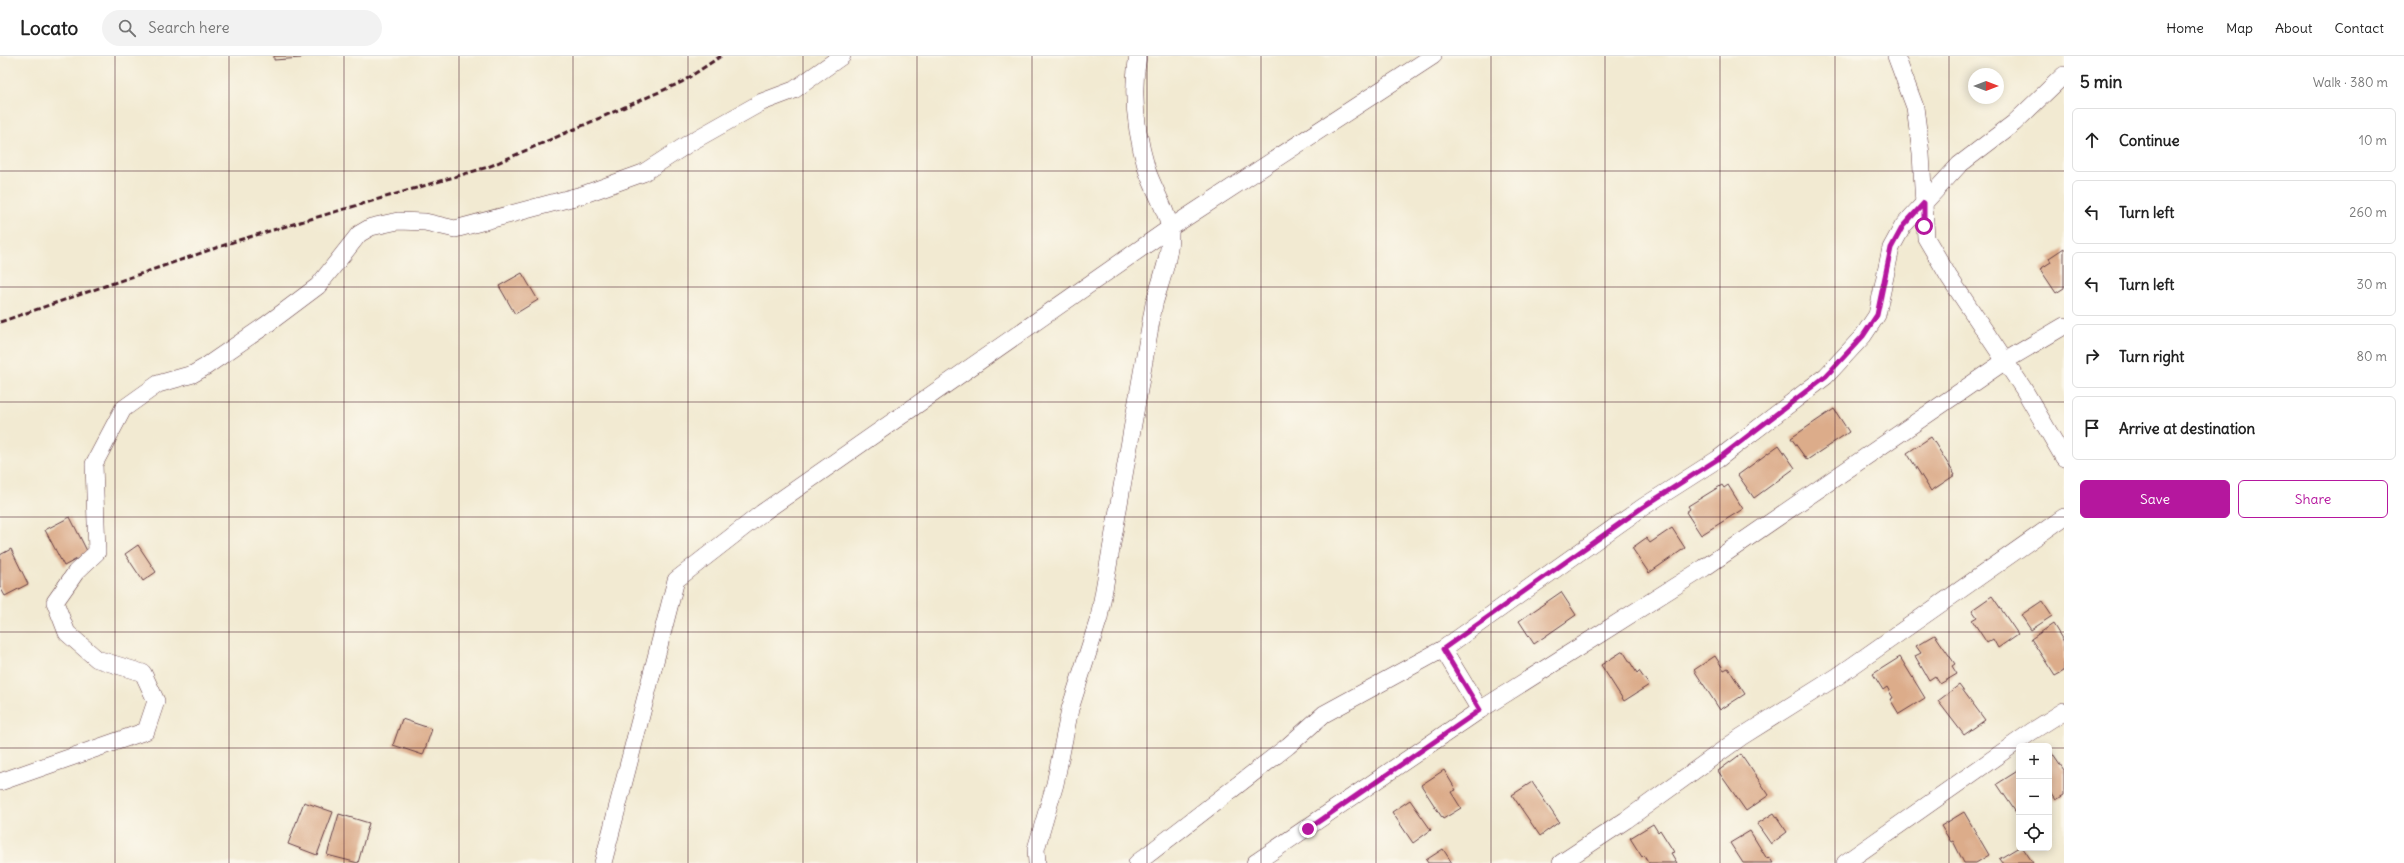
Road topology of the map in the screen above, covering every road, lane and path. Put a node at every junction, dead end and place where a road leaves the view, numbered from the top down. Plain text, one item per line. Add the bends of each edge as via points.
1 (842, 56) edge
2 (1138, 56) edge
3 (1433, 56) edge
4 (1896, 56) edge
5 (2064, 75) edge
6 (1924, 203) junction
7 (1170, 228) junction
8 (2064, 326) edge
9 (2005, 361) junction
10 (2064, 458) edge
11 (2064, 517) edge
12 (1443, 649) junction
13 (1480, 710) junction
14 (2064, 711) edge
15 (0, 782) edge
16 (603, 863) edge
17 (1037, 863) edge
18 (1137, 863) edge
19 (1255, 863) edge
20 (1561, 863) edge
21 (1845, 863) edge

1 - 15 street via 794,90 762,102 636,176 582,195 456,229 426,222 405,221 371,227 359,234 318,286 266,325 205,367 193,374 158,384 123,409 94,464 96,552 76,572 56,602 67,633 97,659 143,673 156,701 146,731
2 - 7 street via 1134,78 1136,122 1147,170
3 - 7 street
4 - 6 street via 1915,107
5 - 6 street via 2014,123 1959,165
6 - 9 street via 1926,238
6 - 12 street via 1903,226 1891,248 1877,315 1863,336 1826,376 1718,459 1643,507
7 - 16 street via 762,513 676,580
7 - 17 street via 1168,255 1154,304 1099,618 1070,709 1055,784 1036,850
8 - 9 street
9 - 10 street
9 - 13 street via 1704,568
11 - 20 street via 1838,676 1741,737 1626,820
12 - 13 street
12 - 18 street via 1324,714 1288,746
13 - 19 street
14 - 21 street

